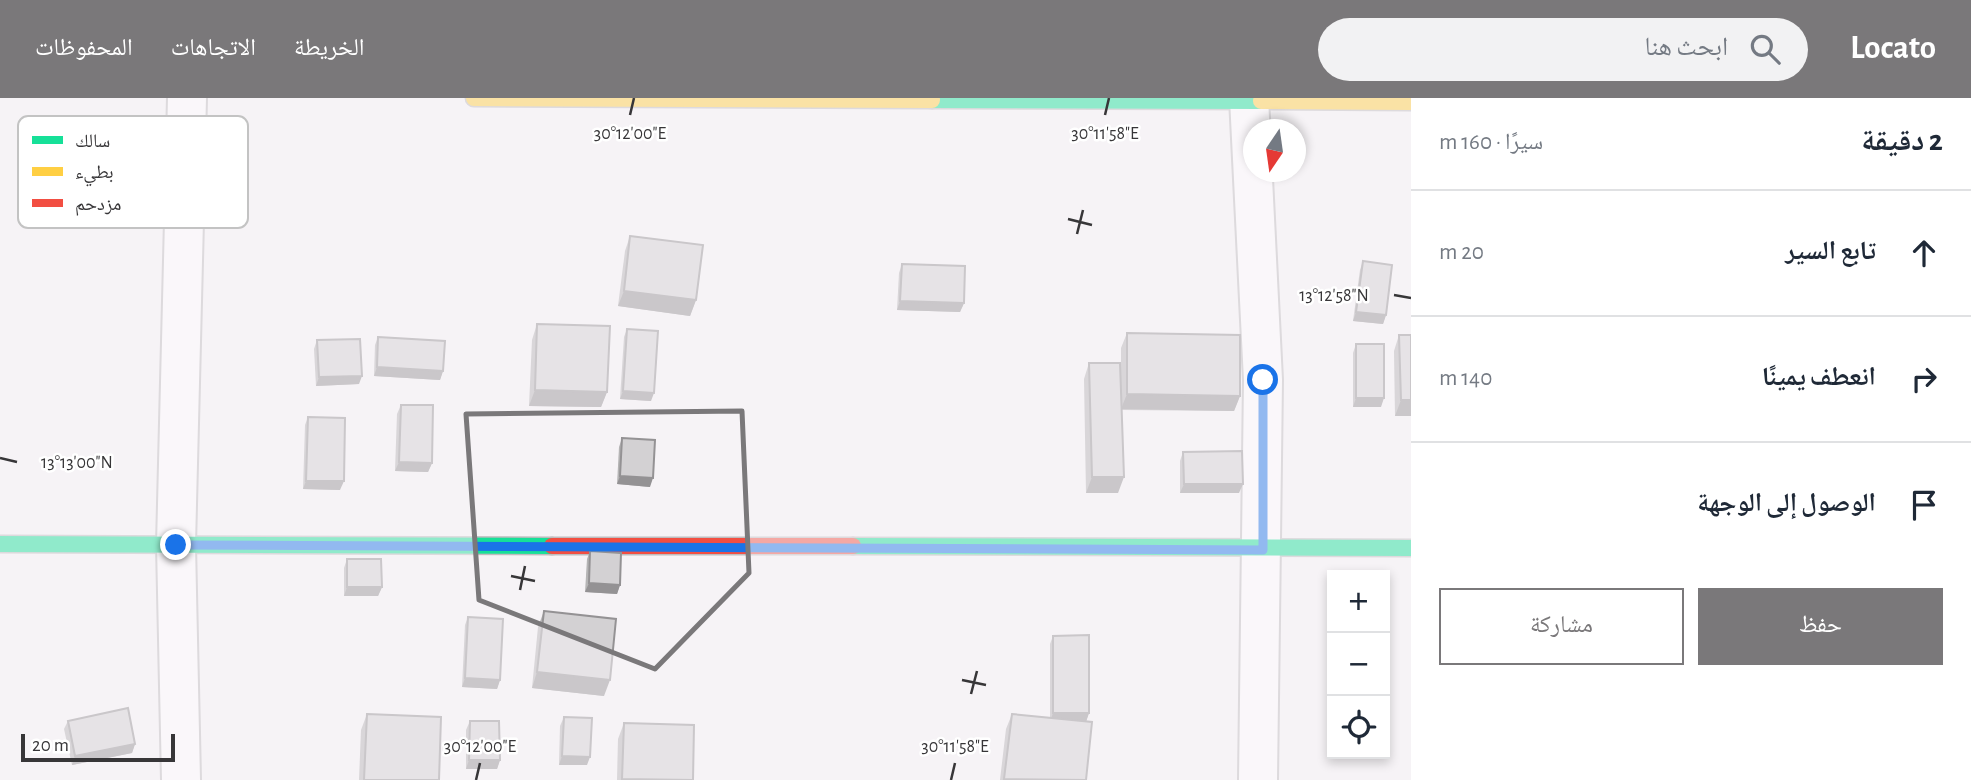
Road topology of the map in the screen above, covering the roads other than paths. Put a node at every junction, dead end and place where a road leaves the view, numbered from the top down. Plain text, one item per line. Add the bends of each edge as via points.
1 (187, 98) edge
2 (474, 98) edge
3 (1249, 100) edge
4 (1411, 102) edge
5 (187, 116) edge
6 (184, 228) edge
7 (0, 544) edge
8 (176, 545) junction
9 (1411, 548) edge
10 (1263, 550) junction
11 (181, 780) edge
12 (1258, 780) edge

1 - 5 street
2 - 3 street
3 - 4 street
3 - 10 street via 1263,380
6 - 8 street
7 - 8 street
8 - 10 street
8 - 11 street
9 - 10 street
10 - 12 street

